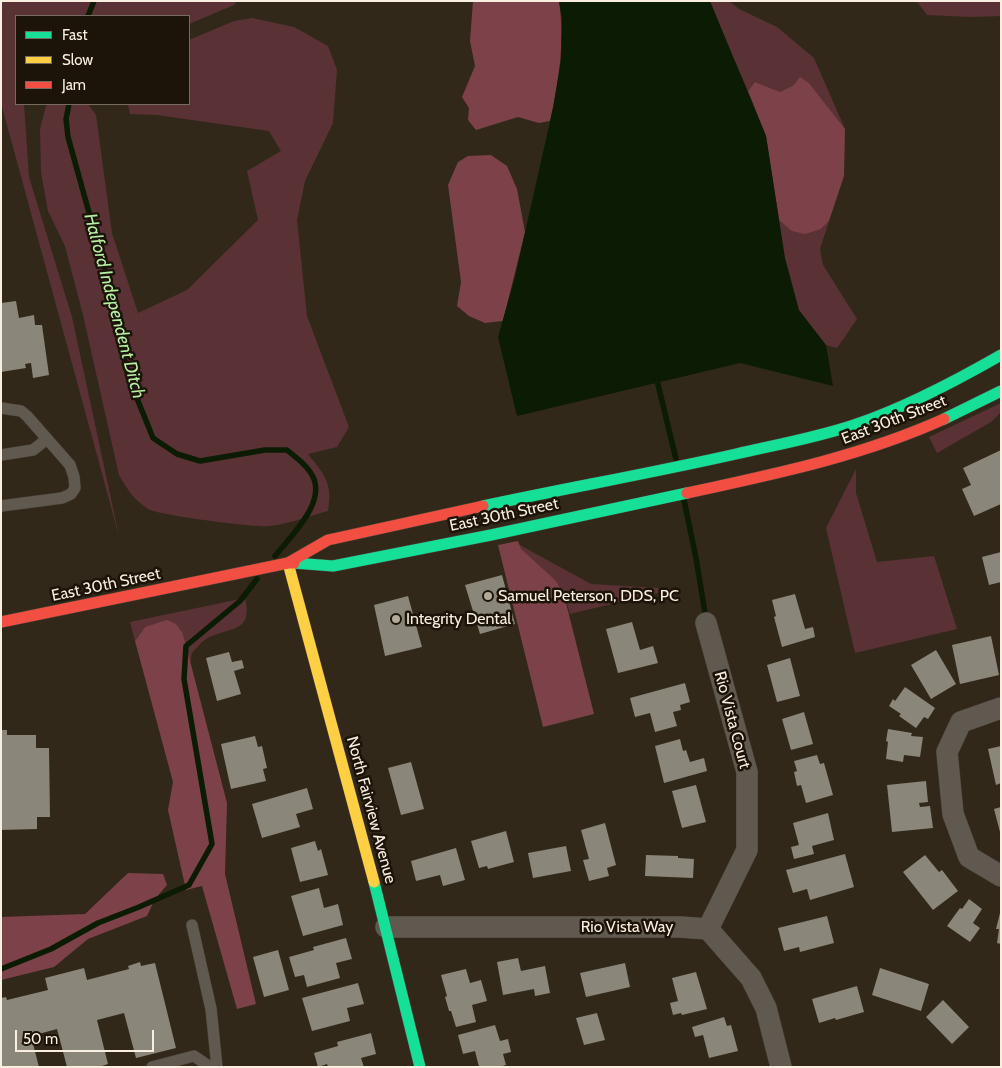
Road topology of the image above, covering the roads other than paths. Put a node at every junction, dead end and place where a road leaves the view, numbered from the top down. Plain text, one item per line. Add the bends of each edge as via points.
1 (1000, 356) edge
2 (1001, 391) edge
3 (1, 408) edge
4 (47, 439) junction
5 (1, 455) edge
6 (1, 506) edge
7 (288, 563) junction
8 (1, 622) edge
9 (706, 623) dead end
10 (1001, 708) edge
11 (1001, 876) edge
12 (192, 926) dead end
13 (386, 927) junction
14 (708, 929) junction
15 (152, 1067) edge
16 (210, 1067) edge
17 (217, 1067) edge
18 (420, 1067) edge
19 (782, 1067) edge

1 - 7 main road via 906,404 855,425 814,437 328,540
2 - 7 main road, East 30th Street via 946,418 878,445 786,472 333,566
3 - 4 lane via 21,411
4 - 5 lane via 33,450
4 - 6 lane via 70,465 75,483 71,494
7 - 8 main road, East 30th Street
7 - 13 main road, North Fairview Avenue
9 - 14 street, Rio Vista Court via 747,772 747,850
10 - 11 street via 962,722 947,752 953,814 969,856
12 - 17 lane via 211,1009
13 - 14 street, Rio Vista Way
13 - 18 main road, North Fairview Avenue
14 - 19 street via 751,978 766,1008
15 - 16 lane via 194,1056

